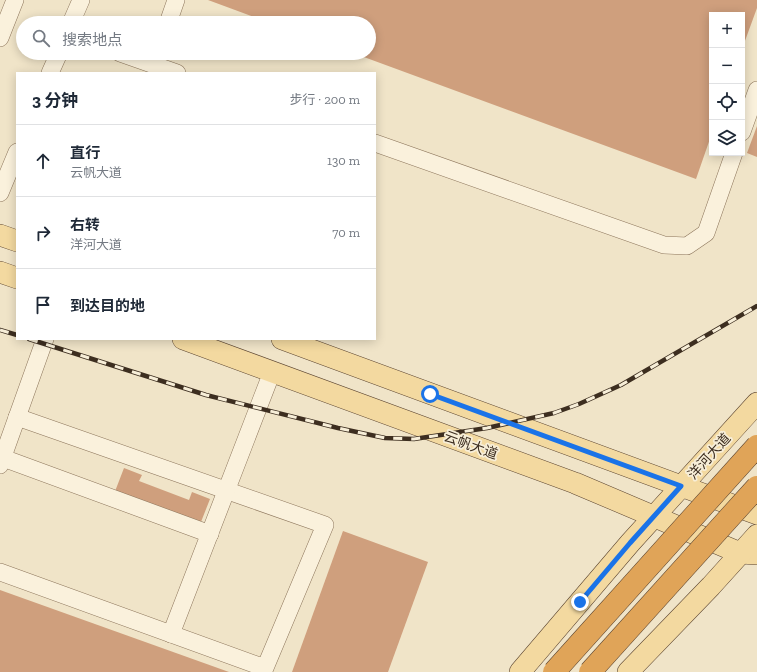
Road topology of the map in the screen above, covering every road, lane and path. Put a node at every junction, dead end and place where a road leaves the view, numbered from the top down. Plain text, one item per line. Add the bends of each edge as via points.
1 (15, 0) edge
2 (81, 0) edge
3 (176, 0) edge
4 (74, 16) edge
5 (170, 16) edge
6 (0, 38) edge
7 (56, 60) edge
8 (157, 60) edge
9 (50, 72) edge
10 (175, 72) edge
11 (757, 90) edge
12 (745, 124) edge
13 (376, 143) edge
14 (16, 154) edge
15 (733, 156) edge
16 (0, 193) edge
17 (0, 235) edge
18 (16, 241) edge
19 (0, 272) edge
20 (16, 278) edge
21 (45, 340) edge
22 (186, 340) edge
23 (285, 340) edge
24 (272, 372) junction
25 (757, 403) edge
26 (17, 417) junction
27 (757, 446) edge
28 (1, 461) edge
29 (681, 486) junction
30 (757, 487) edge
31 (226, 490) junction
32 (757, 514) edge
33 (654, 517) junction
34 (210, 534) junction
35 (757, 535) edge
36 (749, 554) edge
37 (0, 572) edge
38 (171, 634) junction
39 (520, 672) edge
40 (554, 672) edge
41 (590, 672) edge
42 (628, 672) edge

1 - 6 street
2 - 4 street
3 - 5 street
7 - 9 street
8 - 10 street
11 - 12 street
13 - 15 street via 664,245 687,246 706,233
14 - 16 street
17 - 18 main road
19 - 20 main road
21 - 26 street
22 - 24 main road, 云帆大道
23 - 29 main road
24 - 31 street
24 - 33 main road, 云帆大道 via 575,483
25 - 29 main road, 洋河大道
26 - 28 street
26 - 31 street
27 - 40 highway, 洋河大道, bridge
28 - 34 street
29 - 32 main road
29 - 33 main road, 洋河大道
30 - 41 highway, bridge
31 - 34 street
31 - 38 street via 325,525 265,668
33 - 36 main road, 云帆大道
33 - 39 main road, 洋河大道
34 - 38 street
35 - 36 main road
36 - 42 main road via 711,586
37 - 38 street

